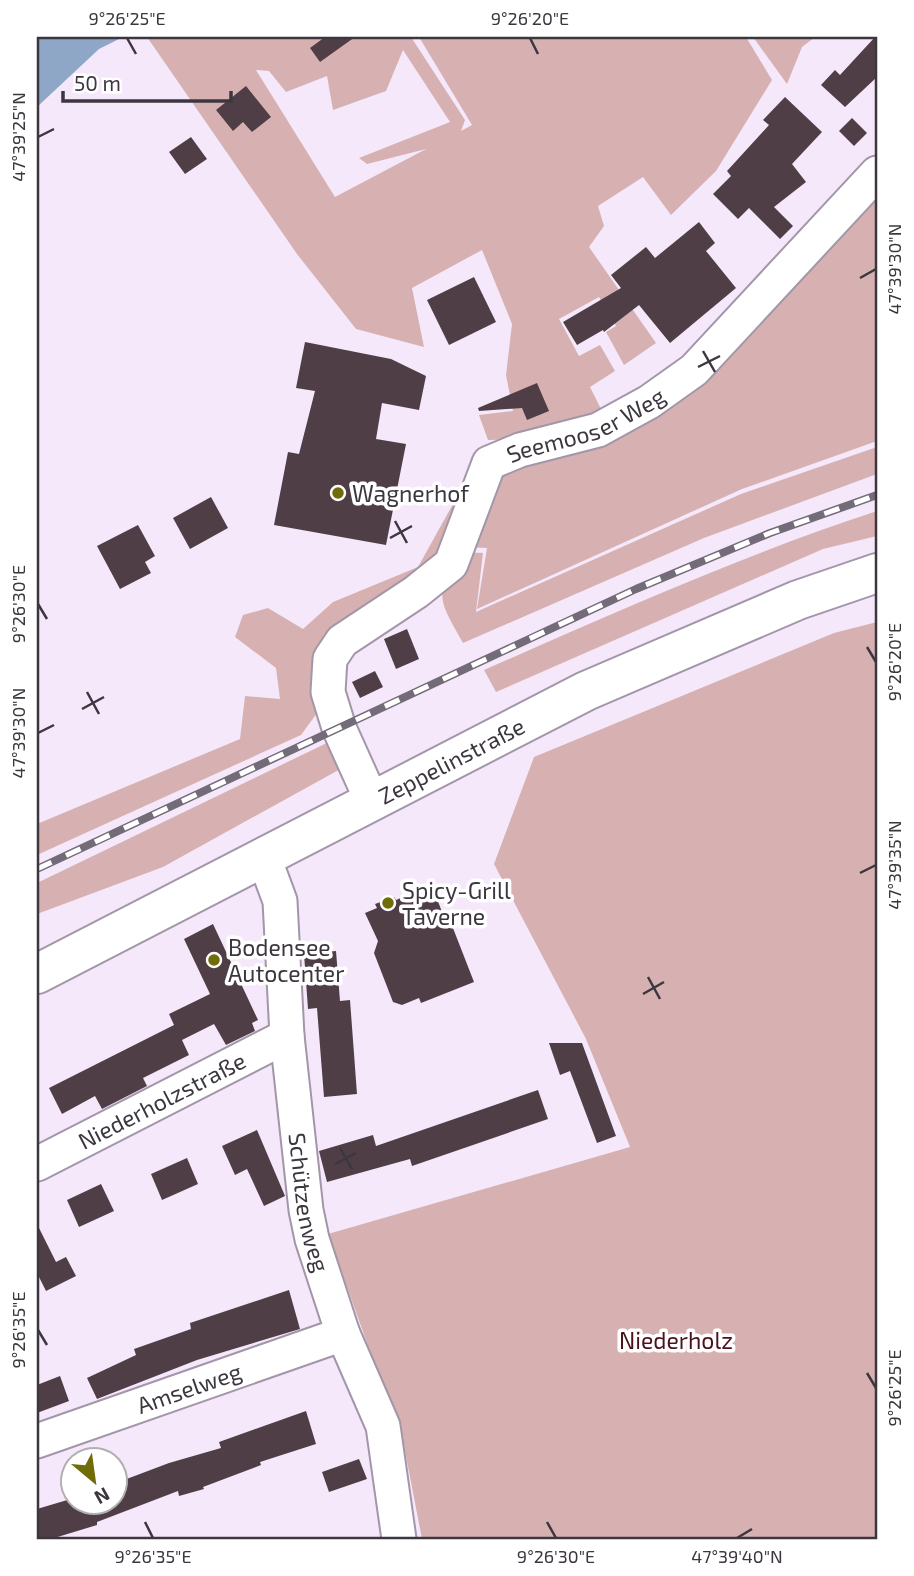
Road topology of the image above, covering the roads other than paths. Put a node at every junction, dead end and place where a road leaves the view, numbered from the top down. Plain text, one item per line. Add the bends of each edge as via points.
1 (877, 173) edge
2 (877, 573) edge
3 (371, 799) junction
4 (263, 855) junction
5 (37, 974) edge
6 (287, 1036) junction
7 (37, 1164) edge
8 (342, 1334) junction
9 (37, 1441) edge
10 (399, 1539) edge

1 - 3 street, Seemooser Weg via 694,370 649,402 597,430 489,463 451,564 342,640 330,659 328,692
2 - 3 main road, Zeppelinstraße via 665,655
3 - 4 main road, Zeppelinstraße
4 - 5 main road, Zeppelinstraße
4 - 6 street, Schützenweg via 280,901
6 - 7 street, Niederholzstraße
6 - 8 street, Schützenweg via 306,1210
8 - 9 street, Amselweg
8 - 10 street, Schützenweg via 383,1426

